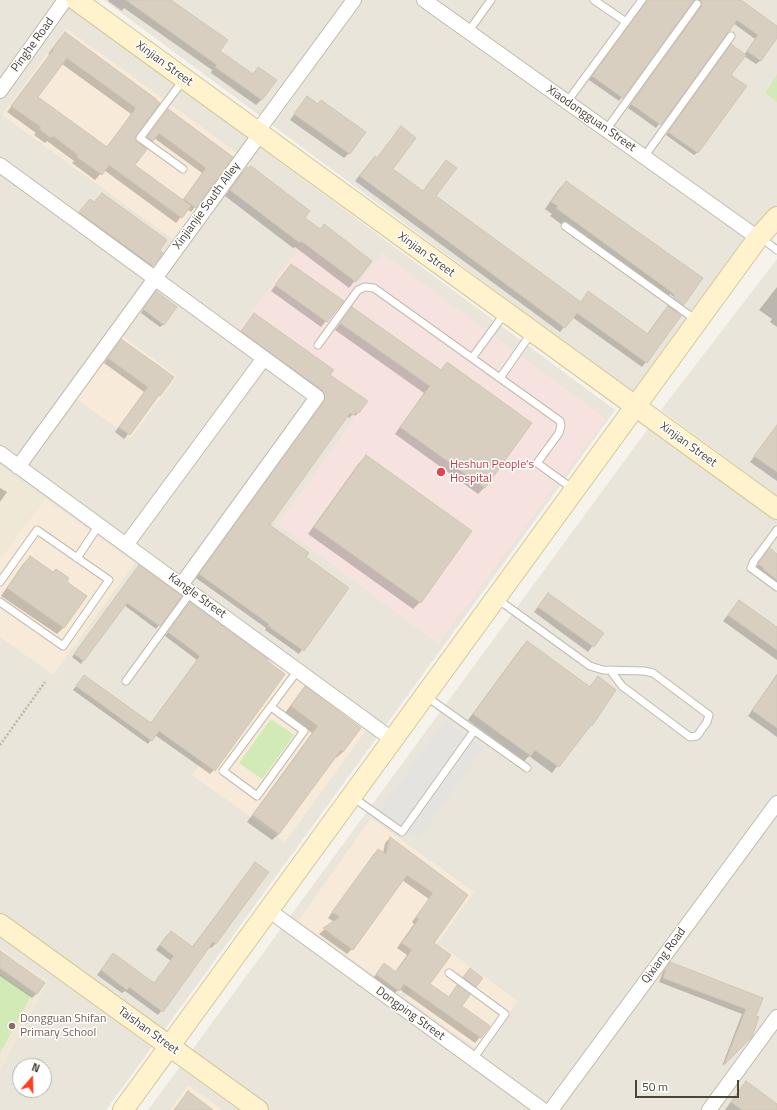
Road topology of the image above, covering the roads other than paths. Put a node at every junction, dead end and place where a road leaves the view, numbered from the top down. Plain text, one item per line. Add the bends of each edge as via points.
1 (65, 0) edge
2 (76, 0) edge
3 (354, 0) edge
4 (424, 0) edge
5 (491, 0) edge
6 (594, 0) edge
7 (642, 0) edge
8 (697, 4) dead end
9 (626, 22) junction
10 (468, 32) junction
11 (731, 36) dead end
12 (184, 79) junction
13 (0, 91) edge
14 (567, 102) junction
15 (606, 130) junction
16 (259, 133) junction
17 (644, 157) junction
18 (0, 165) edge
19 (183, 169) dead end
20 (777, 217) edge
21 (565, 226) dead end
22 (770, 242) edge
23 (155, 278) junction
24 (506, 312) junction
25 (698, 321) junction
26 (533, 332) junction
27 (318, 345) dead end
28 (264, 358) junction
29 (472, 358) junction
30 (500, 378) junction
31 (640, 410) junction
32 (0, 453) edge
33 (18, 467) junction
34 (575, 490) junction
35 (777, 509) edge
36 (99, 526) junction
37 (777, 530) edge
38 (126, 545) junction
39 (77, 558) junction
40 (0, 582) edge
41 (777, 587) edge
42 (186, 589) junction
43 (0, 602) edge
44 (501, 602) junction
45 (298, 670) junction
46 (610, 670) junction
47 (126, 681) dead end
48 (434, 702) junction
49 (271, 707) junction
50 (474, 731) junction
51 (393, 740) junction
52 (527, 768) dead end
53 (777, 803) edge
54 (361, 804) junction
55 (278, 917) junction
56 (0, 924) edge
57 (449, 973) dead end
58 (777, 1017) edge
59 (174, 1050) junction
60 (473, 1059) junction
61 (123, 1110) edge
62 (137, 1110) edge
63 (258, 1110) edge
64 (543, 1110) edge
65 (551, 1110) edge
66 (709, 1110) edge

1 - 13 street, Pinghe Road
2 - 12 main road, Xinjian Street
3 - 16 street, Xinjianjie South Alley
4 - 10 street, Xiaodongguan Street
5 - 10 lane
6 - 9 lane
7 - 9 lane
8 - 15 lane
9 - 14 lane
10 - 14 street, Xiaodongguan Street
11 - 17 lane
12 - 16 main road, Xinjian Street
12 - 19 lane via 140,138
14 - 15 street, Xiaodongguan Street
15 - 17 street, Xiaodongguan Street
16 - 23 street, Xinjianjie South Alley
16 - 24 main road, Xinjian Street
17 - 22 street, Xiaodongguan Street
18 - 23 street
20 - 22 main road
21 - 25 lane
22 - 25 main road
22 - 31 main road
23 - 28 street
23 - 33 street, Xinjianjie South Alley
24 - 26 main road, Xinjian Street
24 - 29 lane
25 - 31 main road
26 - 30 lane
26 - 31 main road, Xinjian Street
27 - 29 lane via 358,290 365,287 374,288
28 - 38 street
28 - 42 street via 317,397
29 - 30 lane
30 - 34 lane via 560,421 559,433 537,463
31 - 34 main road
31 - 35 main road, Xinjian Street
31 - 44 main road
32 - 33 street, Kangle Street
33 - 36 street, Kangle Street
34 - 44 main road
36 - 38 street, Kangle Street
36 - 39 lane
37 - 41 lane via 751,568
38 - 42 street, Kangle Street
39 - 40 lane via 37,530
39 - 43 lane via 109,580 63,646
42 - 45 street, Kangle Street
42 - 47 lane
44 - 46 lane via 590,666
44 - 48 main road
44 - 51 main road
45 - 49 lane
45 - 51 street, Kangle Street
46 - 46 lane via 653,673 709,715 707,722 697,736 690,737 622,686
48 - 50 lane
48 - 54 main road
49 - 49 lane via 224,771 257,796 304,731
50 - 52 lane
50 - 54 lane via 402,832
51 - 59 main road
53 - 65 street, Qixiang Road
54 - 55 main road
55 - 59 main road
55 - 60 street, Dongping Street
56 - 59 main road, Taishan Street
57 - 60 lane via 505,1014
58 - 66 street
59 - 61 main road
59 - 62 main road
59 - 63 main road, Taishan Street
60 - 64 street, Dongping Street

